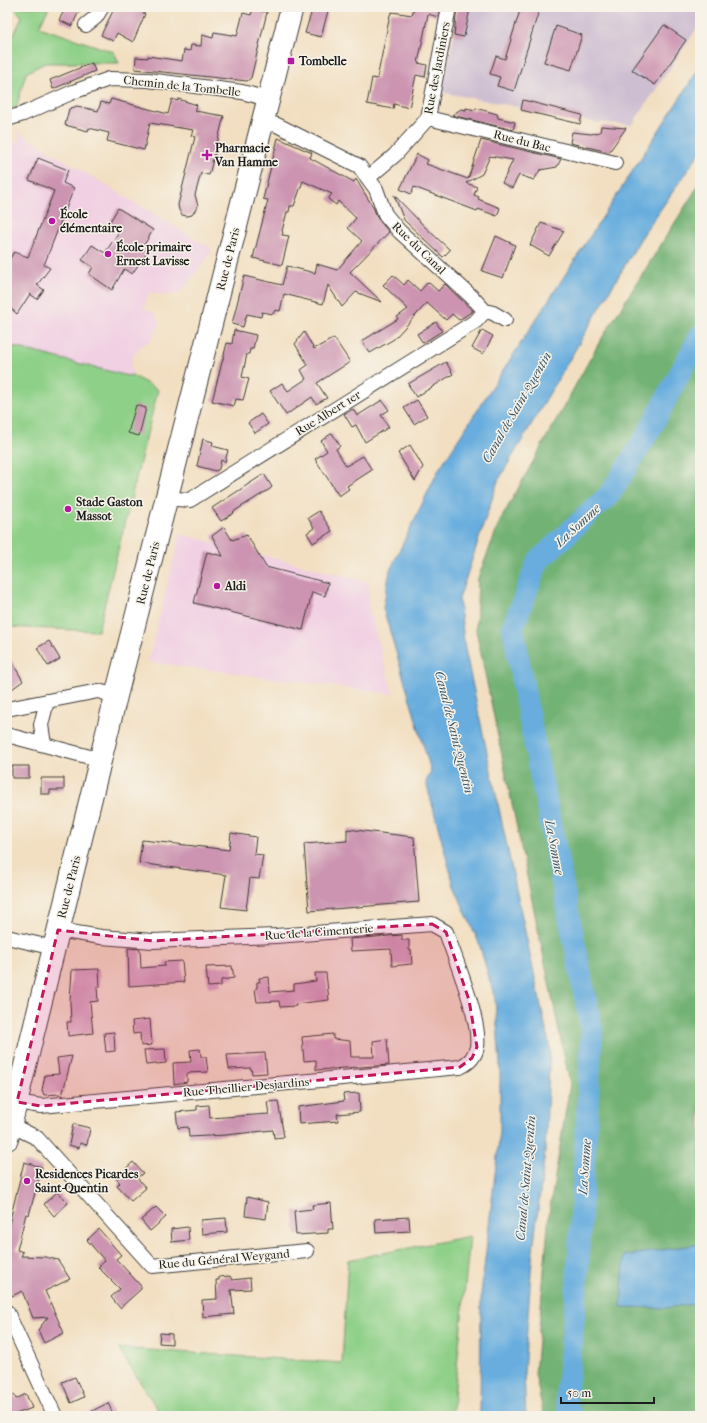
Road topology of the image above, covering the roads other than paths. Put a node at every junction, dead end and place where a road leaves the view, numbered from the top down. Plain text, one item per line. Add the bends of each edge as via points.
1 (102, 7) edge
2 (292, 7) edge
3 (449, 7) edge
4 (86, 25) dead end
5 (268, 99) junction
6 (428, 118) junction
7 (7, 119) edge
8 (262, 121) junction
9 (615, 163) dead end
10 (368, 178) junction
11 (485, 311) junction
12 (505, 320) dead end
13 (167, 496) junction
14 (116, 696) junction
15 (47, 701) junction
16 (8, 708) edge
17 (7, 735) edge
18 (44, 744) junction
19 (101, 760) junction
20 (7, 937) edge
21 (56, 939) junction
22 (472, 1058) joint
23 (17, 1102) junction
24 (8, 1133) edge
25 (306, 1251) dead end
26 (7, 1312) edge
27 (55, 1416) edge

1 - 4 street via 96,17
2 - 5 main road, Rue de Paris
3 - 6 street, Rue des Jardiniers
5 - 7 street, Chemin de la Tombelle via 242,92 148,80 109,79
5 - 8 main road, Rue de Paris
6 - 9 street, Rue du Bac
6 - 10 street, Rue des Jardiniers via 395,155
8 - 10 street, Rue du Canal via 277,125 359,166
8 - 13 main road, Rue de Paris via 198,382
10 - 11 street, Rue du Canal via 376,189 385,214 399,231
11 - 12 street, Rue du Canal
11 - 13 street, Rue Albert 1er via 476,321 190,500
13 - 14 main road, Rue de Paris
14 - 15 street via 98,691
14 - 19 main road, Rue de Paris
15 - 16 street
15 - 18 street via 41,725
17 - 18 street
18 - 19 street
19 - 21 main road, Rue de Paris
20 - 21 street, Rue de la Cimenterie
21 - 22 street, Rue de la Cimenterie via 88,935 153,941 276,936 432,924 446,932 469,1000 476,1031 476,1047
21 - 23 main road, Rue de Paris
22 - 23 street, Rue Theillier Desjardins via 460,1067 452,1068 41,1106
23 - 24 main road, Rue de Paris
24 - 25 street, Rue du Général Weygand via 19,1129 37,1138 152,1266
26 - 27 street

